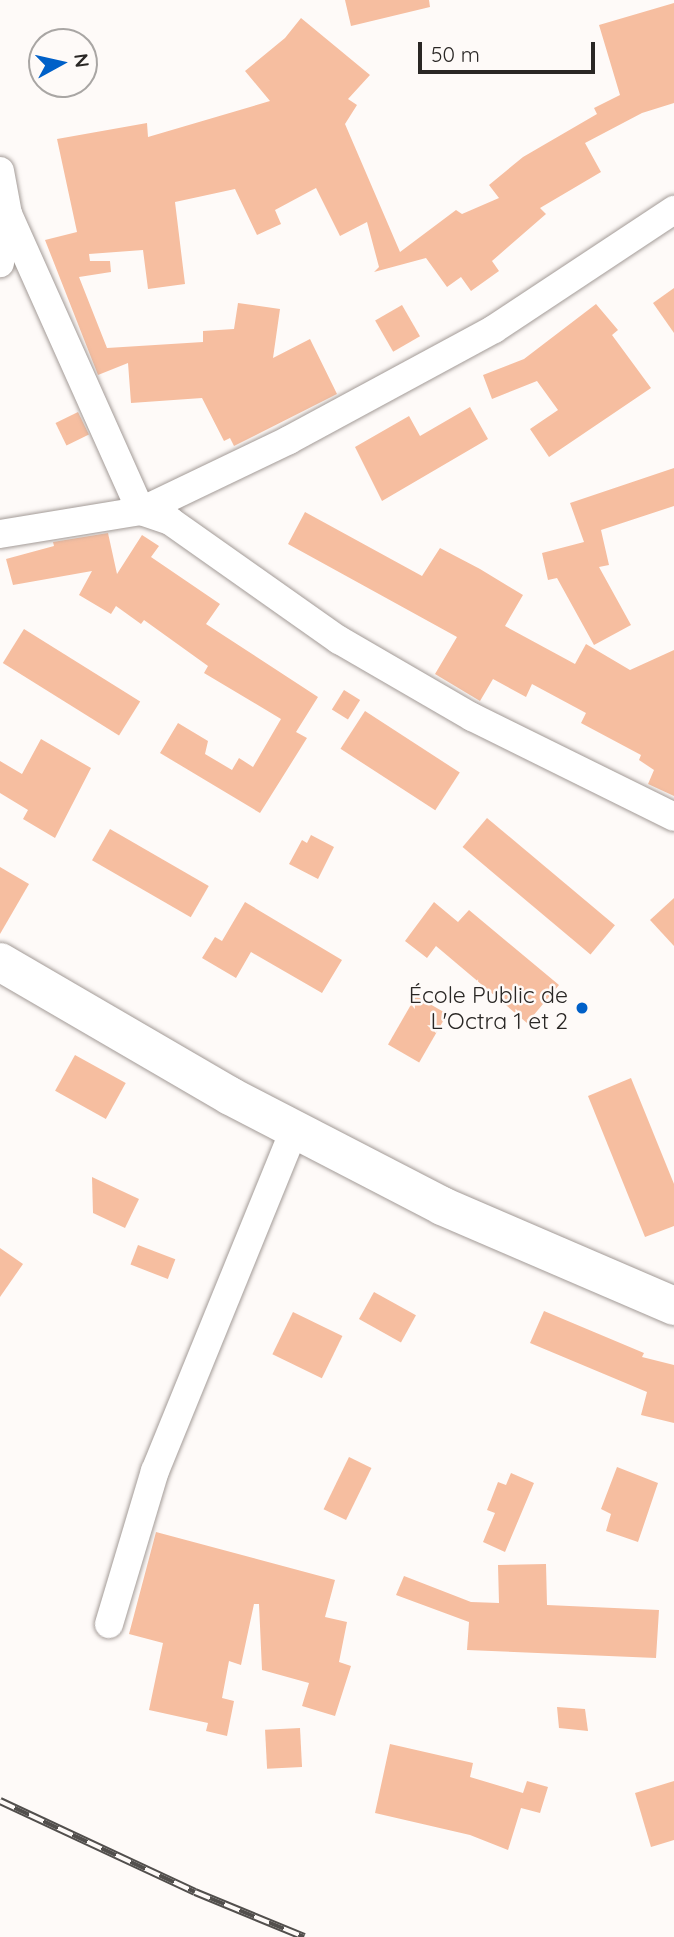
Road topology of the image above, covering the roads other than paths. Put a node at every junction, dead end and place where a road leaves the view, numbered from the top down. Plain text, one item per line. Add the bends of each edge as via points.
1 (0, 171) edge
2 (674, 210) edge
3 (8, 214) junction
4 (0, 263) edge
5 (141, 511) junction
6 (0, 534) edge
7 (674, 817) edge
8 (0, 962) edge
9 (294, 1130) junction
10 (674, 1306) edge
11 (109, 1623) dead end

1 - 3 street
2 - 5 street via 494,329 289,440
3 - 4 street
3 - 5 street
5 - 6 street
5 - 7 street via 170,521 340,640 447,703
8 - 9 street
9 - 10 street via 442,1206
9 - 11 street via 155,1471

